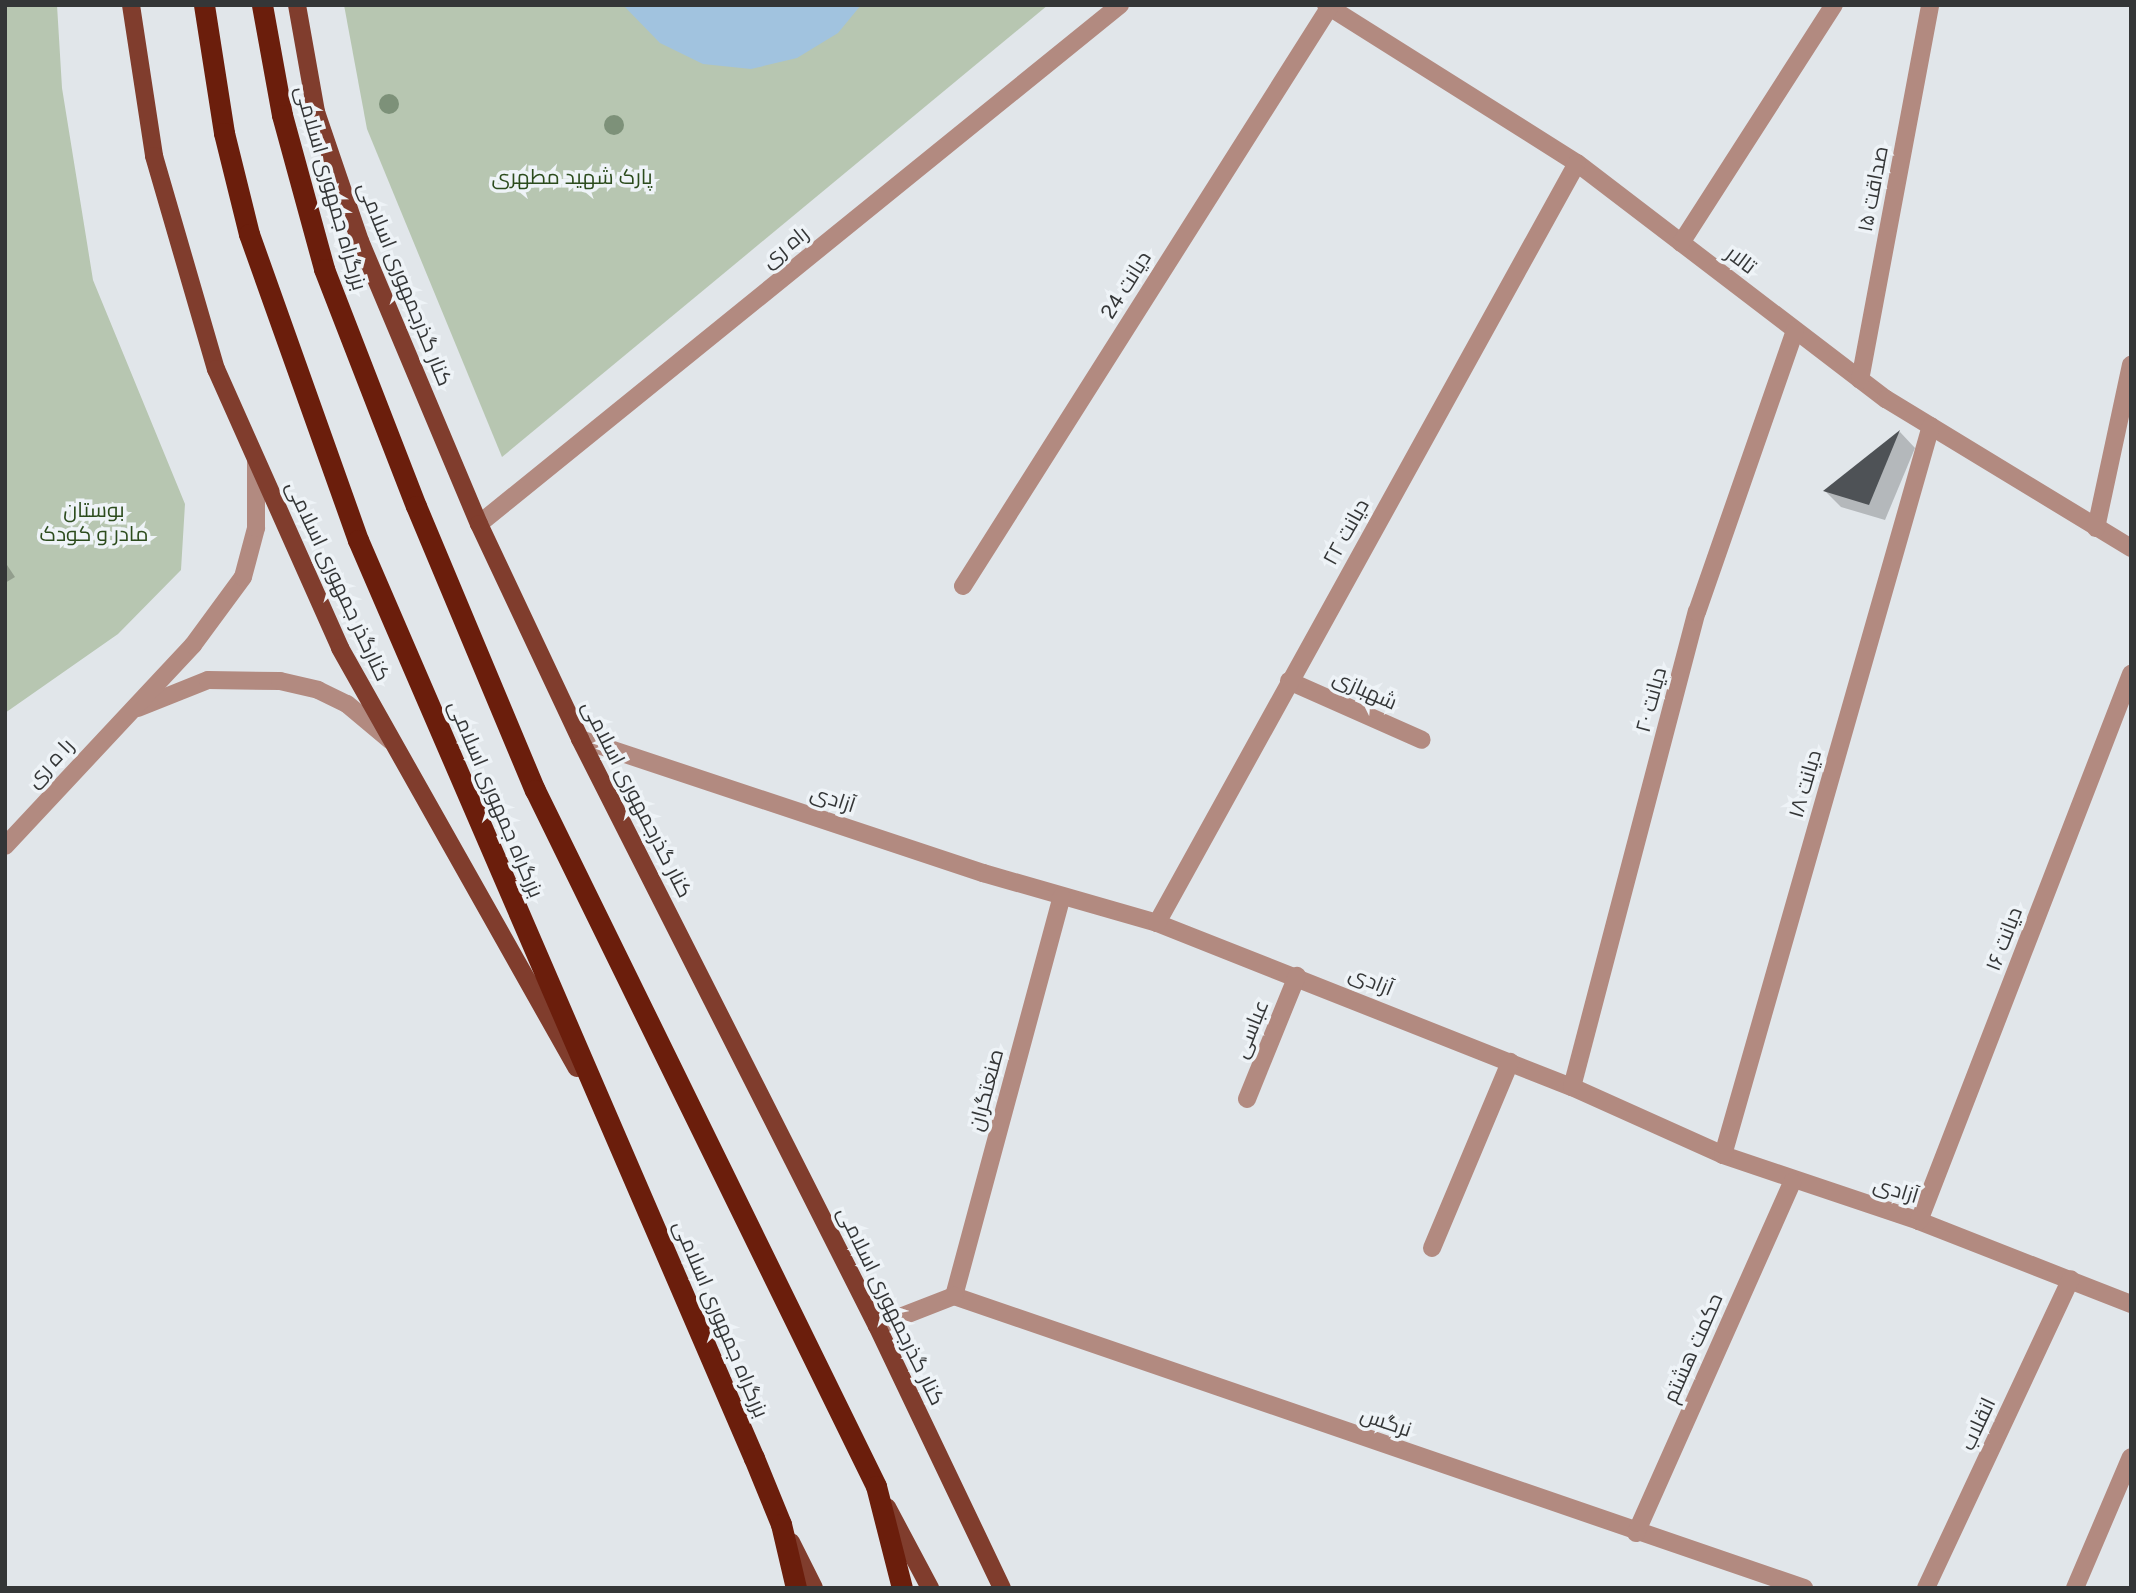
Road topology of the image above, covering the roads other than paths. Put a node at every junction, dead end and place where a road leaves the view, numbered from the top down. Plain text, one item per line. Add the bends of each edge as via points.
1 (131, 5) edge
2 (204, 5) edge
3 (262, 5) edge
4 (297, 5) edge
5 (1120, 5) edge
6 (1834, 5) edge
7 (1930, 5) edge
8 (1327, 7) edge
9 (1577, 163) junction
10 (1681, 243) junction
11 (1795, 331) junction
12 (2131, 365) edge
13 (1860, 380) junction
14 (1931, 426) junction
15 (256, 461) junction
16 (479, 524) junction
17 (2096, 528) junction
18 (2131, 548) edge
19 (962, 586) dead end
20 (2131, 674) edge
21 (1289, 681) junction
22 (129, 712) junction
23 (580, 739) junction
24 (1422, 740) dead end
25 (391, 741) junction
26 (5, 846) edge
27 (1062, 897) junction
28 (1157, 923) junction
29 (1297, 976) junction
30 (1510, 1062) junction
31 (1572, 1087) junction
32 (1247, 1099) dead end
33 (614, 1133) junction
34 (1723, 1155) junction
35 (1792, 1182) junction
36 (1919, 1221) junction
37 (1432, 1248) dead end
38 (2071, 1279) junction
39 (954, 1296) junction
40 (2131, 1304) edge
41 (877, 1326) junction
42 (2131, 1457) edge
43 (876, 1486) junction
44 (781, 1524) junction
45 (1636, 1534) junction
46 (796, 1588) edge
47 (814, 1588) edge
48 (902, 1588) edge
49 (930, 1588) edge
50 (1002, 1588) edge
51 (1804, 1588) edge
52 (1926, 1588) edge
53 (2075, 1588) edge

1 - 15 main road, کنارگذر جمهوری اسلامی via 154,156 216,369
2 - 33 highway, بزرگراه جمهوری اسلامی via 224,133 249,234 358,540
3 - 43 highway, بزرگراه جمهوری اسلامی via 282,115 324,270 421,519 535,790
4 - 16 main road, کنار گذرجمهوری اسلامی via 316,112 360,241
5 - 16 street, راه ری
6 - 10 street
7 - 13 street, صداقت ۱۵
8 - 9 street, تالار
8 - 19 street, دیانت 24
9 - 10 street, تالار
9 - 21 street, دیانت ۲۲
10 - 11 street, تالار
11 - 13 street, تالار
11 - 31 street, دیانت ۲۰ via 1697,612
12 - 17 street
13 - 14 street, تالار
14 - 17 street, تالار
14 - 34 street, دیانت ۱۸
15 - 22 street, را ه ری via 256,527 243,577 193,645
15 - 25 main road, کنارگذر جمهوری اسلامی via 340,648
16 - 23 main road, کنار گذرجمهوری اسلامی
17 - 18 street, تالار
20 - 36 street, دیانت ۱۶
21 - 24 street, شهبازی
21 - 28 street, دیانت ۲۲
22 - 25 street via 208,680 280,681 318,690 347,704
22 - 26 street, را ه ری
23 - 27 street, آزادی
23 - 41 main road, کنار گذرجمهوری اسلامی
25 - 33 main road, کنارگذر جمهوری اسلامی
27 - 28 street, آزادی
27 - 39 street, صنعتگران
28 - 29 street, آزادی
29 - 30 street, آزادی
29 - 32 street, عباسی
30 - 31 street, آزادی
30 - 37 street
31 - 34 street, آزادی
33 - 44 highway, بزرگراه جمهوری اسلامی
34 - 35 street, آزادی
35 - 36 street, آزادی
35 - 45 street, حکمت هشتم
36 - 38 street, آزادی
38 - 40 street, آزادی
38 - 52 street, انقلاب
39 - 41 street
39 - 45 street, نرگس
41 - 50 main road, کنار گذرجمهوری اسلامی
42 - 53 street
43 - 48 highway, بزرگراه جمهوری اسلامی
43 - 49 main road
44 - 46 highway
44 - 47 main road, بزرگراه جمهوری اسلامی
45 - 51 street, نرگس

